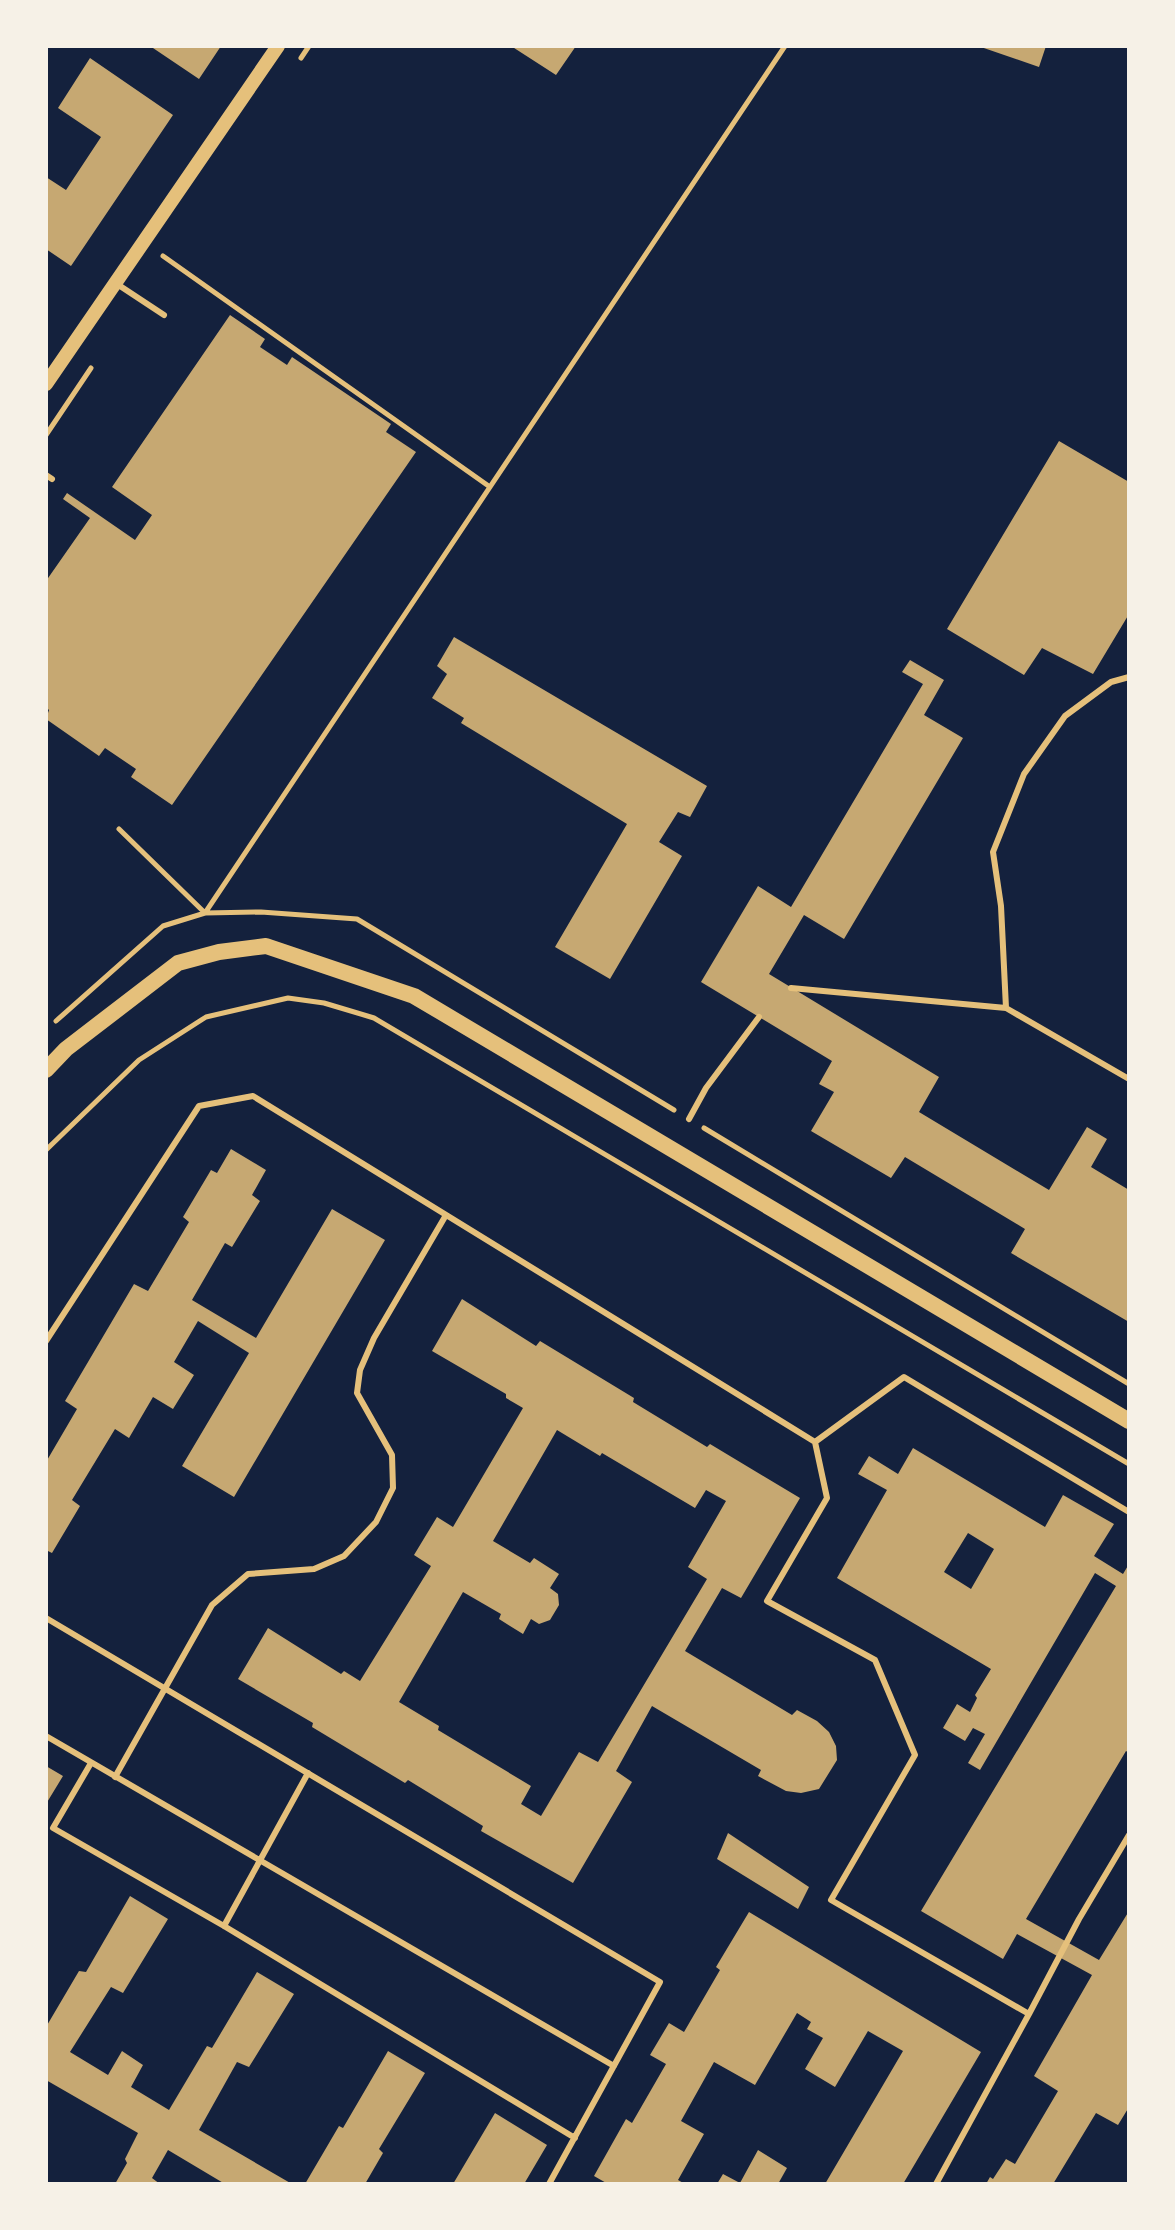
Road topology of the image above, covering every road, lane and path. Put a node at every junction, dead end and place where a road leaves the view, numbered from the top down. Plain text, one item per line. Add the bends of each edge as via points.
1 (278, 46) edge
2 (785, 46) edge
3 (163, 256) dead end
4 (115, 283) junction
5 (164, 315) dead end
6 (46, 384) edge
7 (490, 487) junction
8 (1129, 677) edge
9 (119, 829) dead end
10 (791, 988) dead end
11 (1006, 1008) junction
12 (759, 1017) dead end
13 (46, 1070) edge
14 (1129, 1079) edge
15 (689, 1119) dead end
16 (46, 1150) edge
17 (446, 1215) junction
18 (46, 1341) edge
19 (1129, 1421) edge
20 (815, 1442) junction
21 (1129, 1464) edge
22 (1129, 1512) edge
23 (46, 1618) edge
24 (164, 1688) junction
25 (46, 1736) edge
26 (91, 1763) junction
27 (308, 1773) junction
28 (115, 1777) junction
29 (1129, 1835) edge
30 (260, 1861) junction
31 (224, 1926) junction
32 (1029, 2014) junction
33 (614, 2066) junction
34 (575, 2138) junction
35 (552, 2183) edge
36 (936, 2184) edge

1 - 4 street
2 - 7 path
3 - 7 path
4 - 5 lane
4 - 6 street
7 - 9 path via 205,913
8 - 11 lane via 1111,682 1065,716 1024,774 993,852
10 - 11 lane
11 - 14 lane
12 - 15 lane
13 - 19 main road via 178,963 266,946 414,996
16 - 21 path via 139,1060 206,1017 288,998 324,1003 374,1018
17 - 18 lane via 253,1096 199,1106
17 - 20 lane
17 - 24 lane via 360,1370 357,1393 392,1455 393,1488 376,1522 344,1556 324,1565 248,1574 212,1605
20 - 22 lane via 904,1377
20 - 32 lane via 827,1498 767,1601 875,1660 915,1755 831,1900
23 - 24 lane
24 - 27 lane
24 - 28 lane
25 - 26 lane
26 - 28 lane
26 - 31 lane via 53,1828
27 - 30 lane
27 - 33 lane via 660,1982
28 - 30 lane
29 - 32 lane
30 - 31 lane
30 - 33 lane
31 - 34 lane
32 - 36 lane
33 - 34 lane
34 - 35 lane

